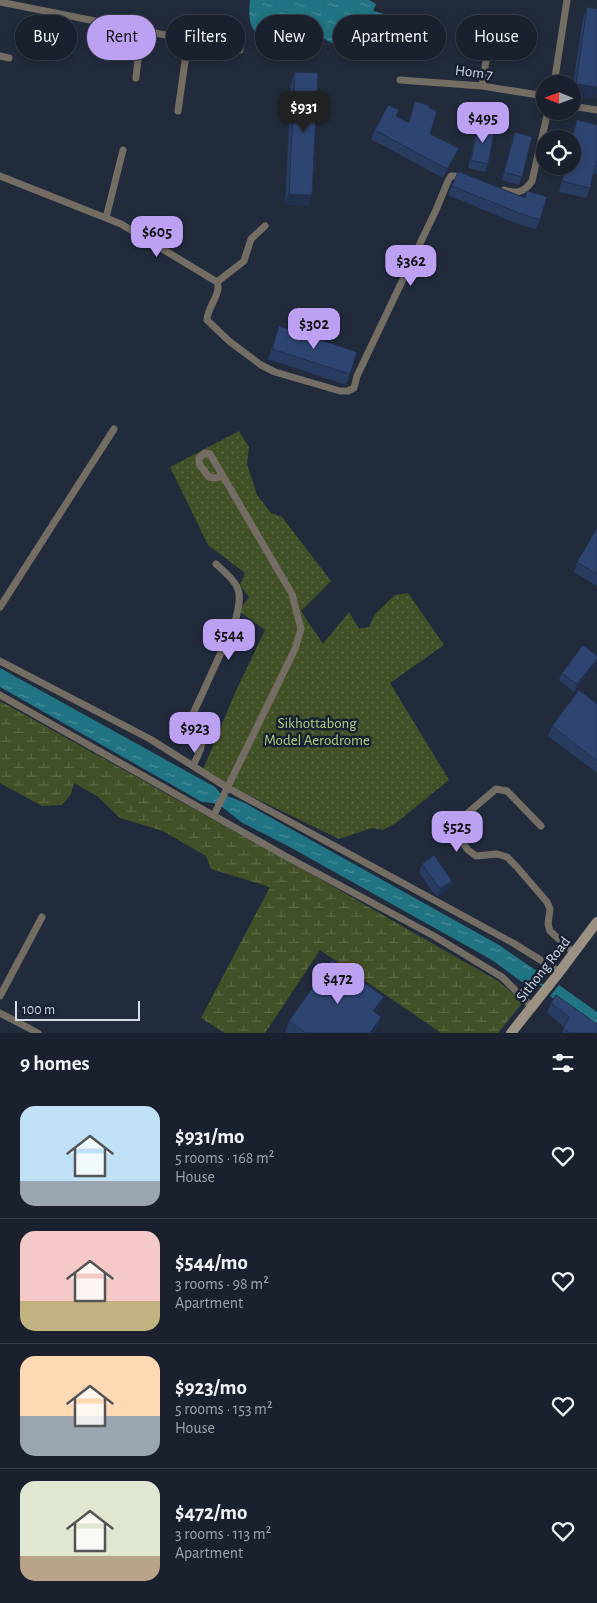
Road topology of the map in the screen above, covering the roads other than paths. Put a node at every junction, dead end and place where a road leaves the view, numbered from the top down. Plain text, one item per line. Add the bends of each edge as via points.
1 (567, 0) edge
2 (0, 2) edge
3 (87, 20) edge
4 (0, 56) edge
5 (9, 58) dead end
6 (138, 60) edge
7 (185, 60) edge
8 (486, 60) edge
9 (555, 75) edge
10 (136, 78) dead end
11 (400, 80) dead end
12 (482, 86) junction
13 (536, 95) edge
14 (581, 107) edge
15 (597, 110) edge
16 (178, 111) dead end
17 (546, 120) edge
18 (123, 150) dead end
19 (0, 176) edge
20 (476, 181) edge
21 (495, 187) edge
22 (106, 218) junction
23 (265, 226) dead end
24 (217, 282) junction
25 (114, 429) dead end
26 (223, 476) dead end
27 (216, 564) dead end
28 (0, 607) edge
29 (0, 661) edge
30 (0, 696) edge
31 (193, 766) junction
32 (226, 791) junction
33 (216, 812) junction
34 (541, 826) dead end
35 (42, 917) dead end
36 (597, 922) edge
37 (574, 952) junction
38 (559, 973) junction
39 (0, 996) edge
40 (532, 1007) junction
41 (0, 1013) edge
42 (38, 1033) edge
43 (511, 1033) edge

1 - 9 street
2 - 3 street
4 - 5 street
6 - 10 street
7 - 16 street
8 - 12 street
11 - 12 street, Hom 7
12 - 13 street, Hom 7
14 - 15 street
17 - 21 street via 532,182 522,191 513,193
18 - 22 street
19 - 22 street
20 - 24 street via 451,176 354,388 348,391 275,372 261,366 229,341 207,320 218,290
22 - 24 street
23 - 24 street via 252,239 244,261
25 - 28 street
26 - 32 street via 292,594 301,629 295,649
27 - 31 street via 235,581 239,608 192,716 202,740
29 - 31 street via 150,739
30 - 33 street
31 - 32 street
32 - 33 street
32 - 38 street via 513,943
33 - 40 street via 502,977
34 - 37 street via 507,791 496,789 456,823 455,832 476,856 497,854 516,866 547,902 550,931
35 - 39 street
36 - 37 main road, Sithong Road
37 - 38 main road, Sithong Road
38 - 40 main road, Sithong Road
40 - 43 main road, Sithong Road
41 - 42 street

